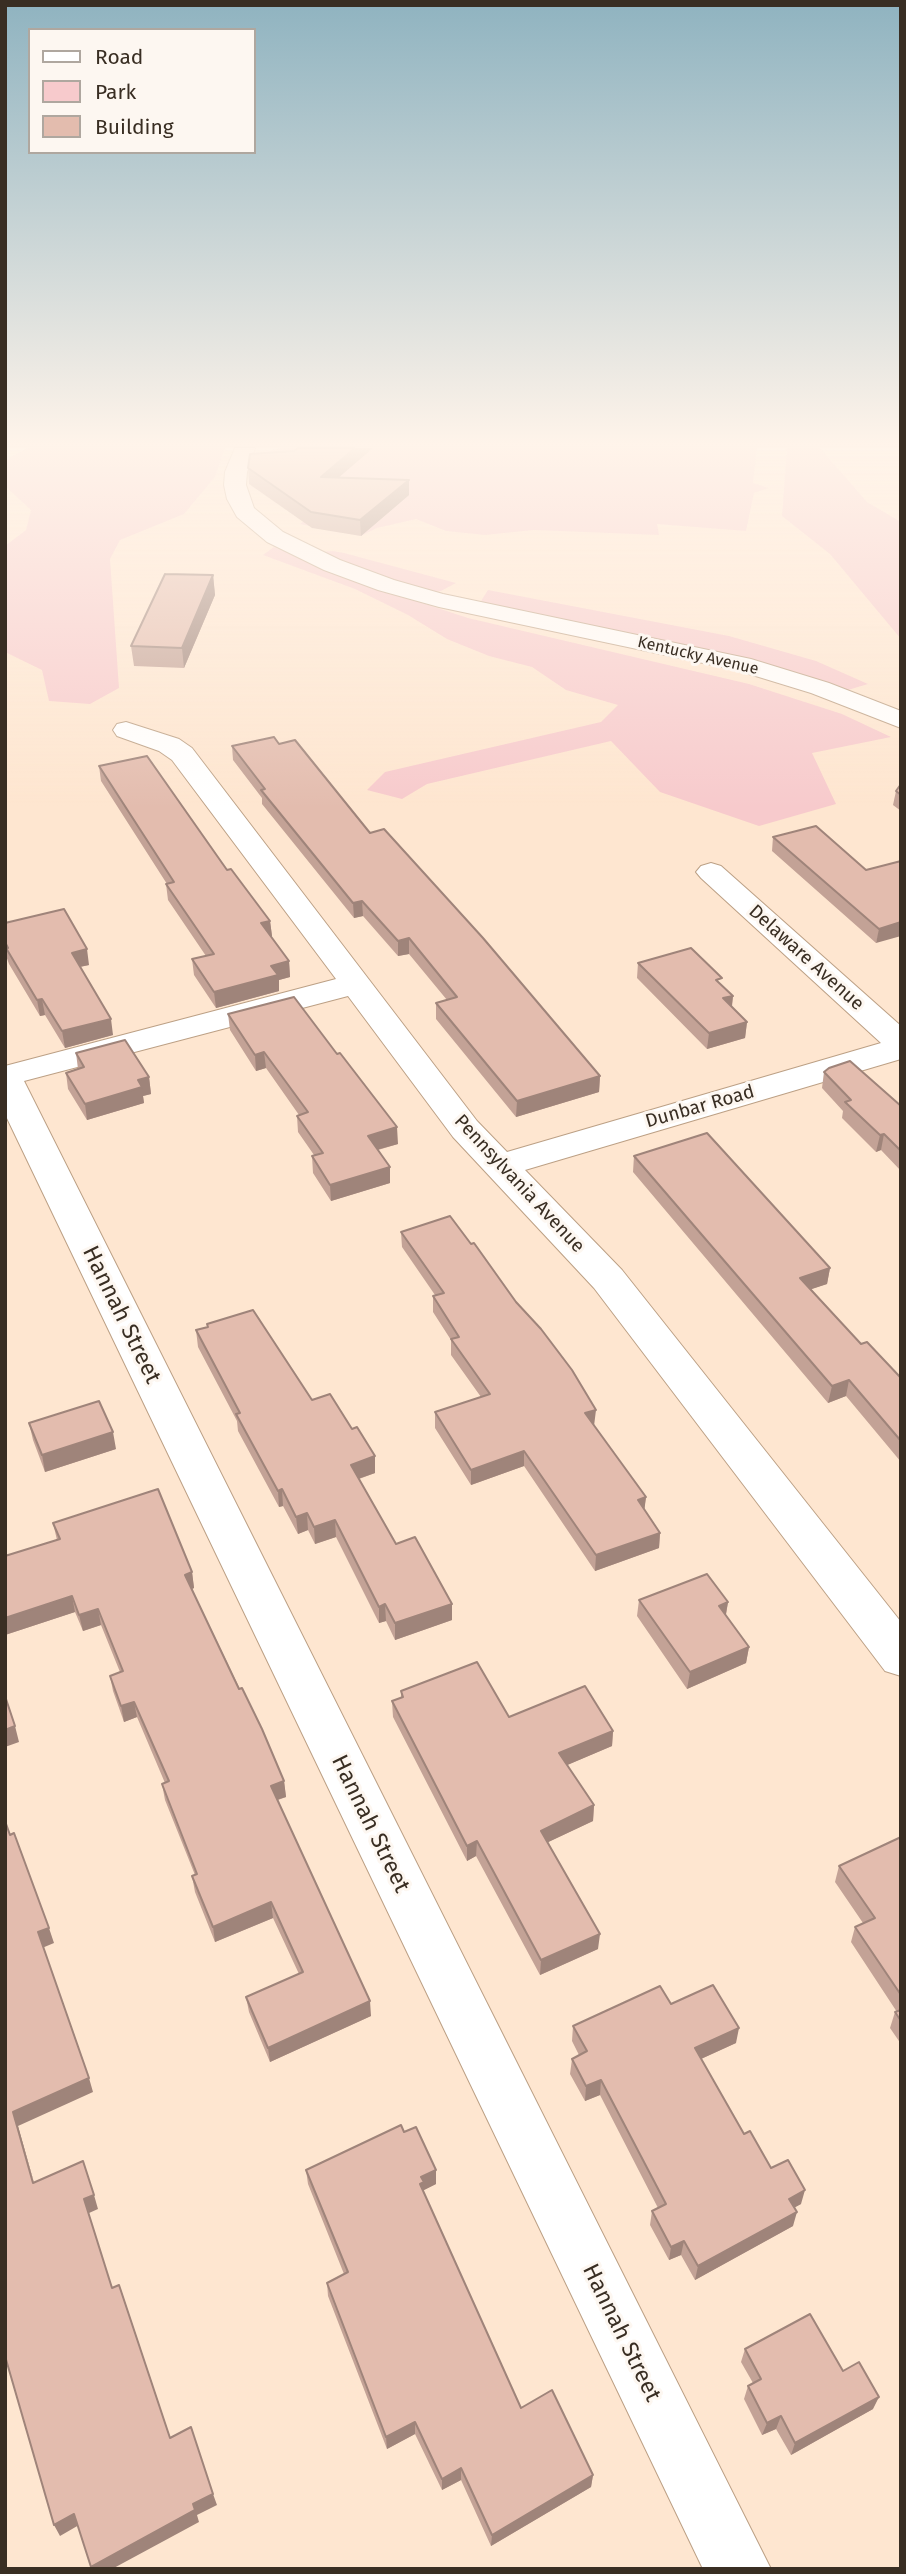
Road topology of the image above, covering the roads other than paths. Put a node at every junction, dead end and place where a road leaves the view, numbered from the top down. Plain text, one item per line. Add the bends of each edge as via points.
1 (340, 568) edge
2 (901, 720) edge
3 (126, 730) dead end
4 (711, 872) dead end
5 (355, 984) junction
6 (901, 1046) edge
7 (5, 1077) edge
8 (500, 1166) junction
9 (901, 1657) edge
10 (738, 2569) edge

1 - 2 street, Kentucky Avenue via 439,600 742,664
3 - 5 street, Pennsylvania Avenue via 182,754
4 - 6 street, Delaware Avenue
5 - 7 street
5 - 8 street, Pennsylvania Avenue via 465,1129
6 - 8 street, Dunbar Road
7 - 10 street, Hannah Street
8 - 9 street, Pennsylvania Avenue via 608,1279

